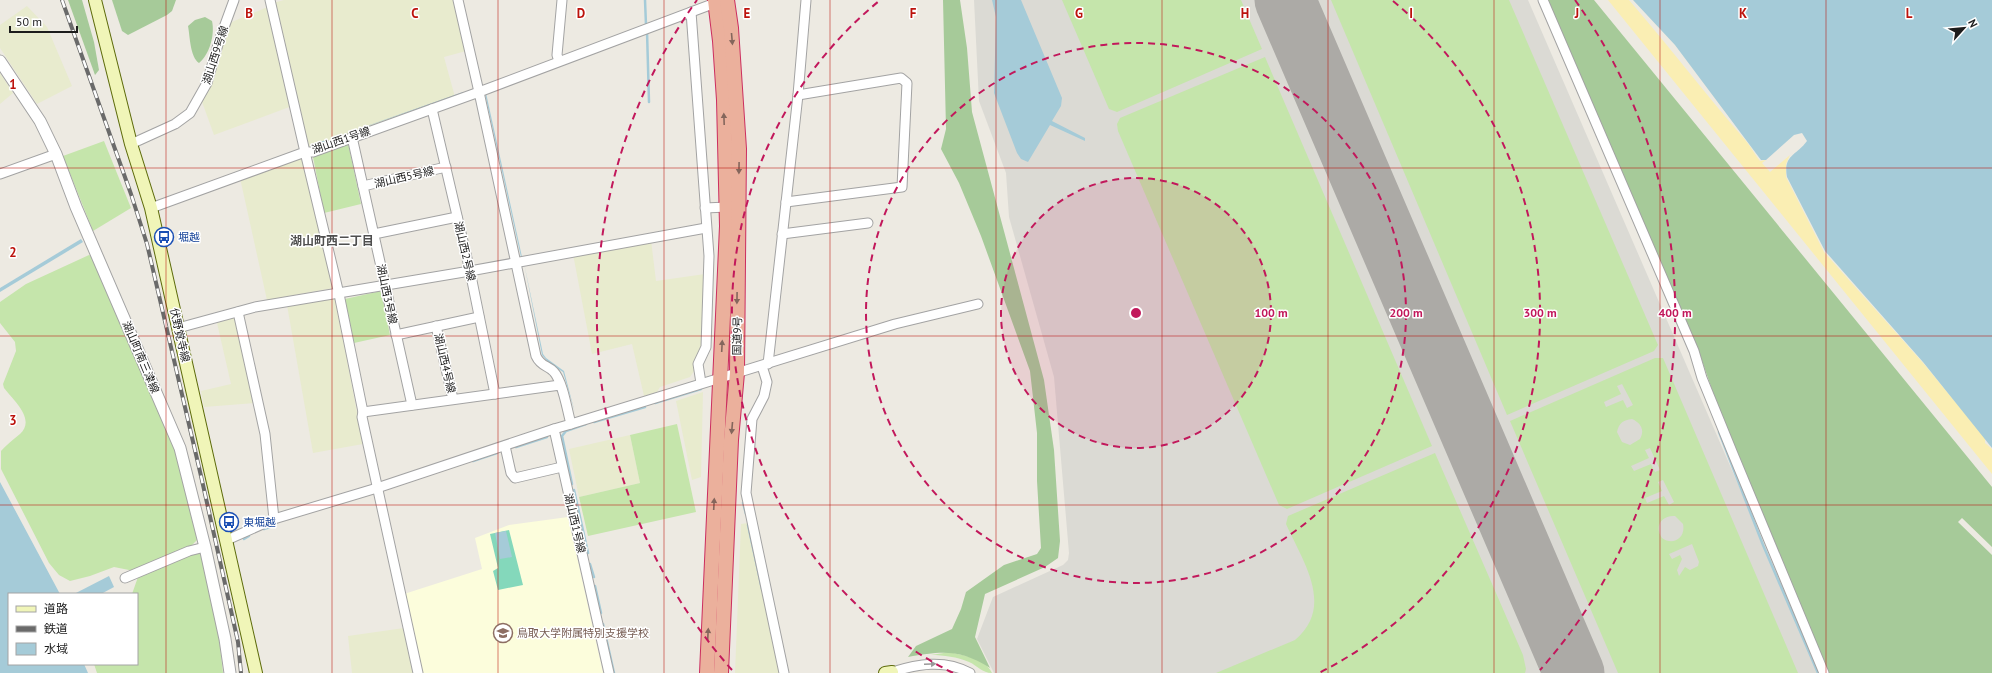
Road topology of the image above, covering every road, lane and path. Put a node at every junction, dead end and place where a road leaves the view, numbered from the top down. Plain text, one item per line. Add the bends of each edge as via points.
1 (95, 0) edge
2 (234, 0) edge
3 (270, 0) edge
4 (458, 0) edge
5 (562, 0) edge
6 (806, 0) edge
7 (1544, 0) edge
8 (719, 1) edge
9 (691, 12) junction
10 (0, 61) edge
11 (559, 61) junction
12 (479, 92) junction
13 (798, 95) junction
14 (432, 109) junction
15 (352, 137) junction
16 (131, 144) junction
17 (305, 152) junction
18 (56, 154) junction
19 (446, 167) junction
20 (0, 174) edge
21 (363, 186) junction
22 (786, 202) junction
23 (727, 207) junction
24 (151, 208) junction
25 (705, 208) junction
26 (457, 217) junction
27 (868, 223) dead end
28 (706, 228) junction
29 (374, 234) junction
30 (782, 234) junction
31 (516, 262) junction
32 (470, 271) junction
33 (385, 285) junction
34 (339, 294) junction
35 (978, 304) dead end
36 (238, 312) junction
37 (479, 317) junction
38 (436, 326) junction
39 (178, 328) junction
40 (396, 335) junction
41 (765, 365) junction
42 (737, 373) junction
43 (720, 377) junction
44 (701, 383) junction
45 (560, 385) junction
46 (495, 394) junction
47 (453, 399) junction
48 (412, 405) junction
49 (363, 412) junction
50 (571, 424) junction
51 (554, 429) junction
52 (505, 446) junction
53 (562, 467) junction
54 (377, 488) junction
55 (274, 519) junction
56 (227, 540) junction
57 (205, 547) junction
58 (125, 578) dead end
59 (230, 673) edge
60 (256, 673) edge
61 (418, 673) edge
62 (609, 673) edge
63 (707, 673) edge
64 (721, 673) edge
65 (784, 673) edge
66 (892, 673) edge
67 (970, 673) edge
68 (1824, 673) edge

1 - 16 main road, 伏野覚寺線
2 - 16 street, 湖山西9号線 via 207,83 190,113 175,124
3 - 17 street
4 - 12 street
5 - 11 street via 557,55
6 - 13 street
7 - 68 street via 1694,351 1702,378
8 - 9 street, 湖山西1号線
23 -> 8 highway, 国道9号
8 -> 42 highway, 国道9号 via 732,42 739,149
9 - 11 street, 湖山西1号線
9 - 25 street
10 - 18 street, 湖山町南三津線 via 40,121
11 - 12 street, 湖山西1号線
12 - 14 street, 湖山西1号線
12 - 31 street
13 - 22 street
13 - 22 street via 901,78 906,83 902,187
14 - 15 street, 湖山西1号線
14 - 19 street, 湖山西2号線
15 - 17 street, 湖山西1号線 via 313,152
15 - 21 street, 湖山西3号線
16 - 24 main road, 伏野覚寺線
17 - 24 street
17 - 34 street, 湖山西1号線
18 - 20 street
18 - 57 street, 湖山町南三津線 via 76,208 180,448
19 - 21 street, 湖山西5号線
19 - 26 street, 湖山西2号線
21 - 29 street, 湖山西3号線
22 - 30 street
23 - 25 street
43 -> 23 highway, 国道9号
24 - 39 main road, 伏野覚寺線
25 - 28 street
26 - 29 street
26 - 32 street, 湖山西2号線
27 - 30 street
28 - 31 street
28 - 44 street via 709,256 706,347 698,364
29 - 33 street, 湖山西3号線
30 - 41 street
31 - 32 street
31 - 45 street via 536,356 542,365 554,371
32 - 33 street
32 - 37 street, 湖山西2号線
33 - 34 street
33 - 40 street, 湖山西3号線
34 - 36 street
34 - 49 street, 湖山西1号線
35 - 41 street via 895,324
36 - 39 street
36 - 55 street via 265,434
37 - 38 street
37 - 46 street, 湖山西2号線
38 - 40 street
38 - 47 street, 湖山西4号線
39 - 56 main road, 伏野覚寺線
40 - 48 street, 湖山西3号線
41 - 42 street
41 - 65 street via 767,382 764,396 752,419 746,494
42 - 43 street
42 -> 64 highway, 国道9号 via 731,440
43 - 44 street
63 -> 43 highway, 国道9号
44 - 50 street
45 - 46 street
45 - 50 street
46 - 47 street
47 - 48 street
48 - 49 street
49 - 54 street, 湖山西1号線
50 - 51 street
51 - 52 street
51 - 53 street, 湖山西1号線
52 - 53 street via 511,473 515,478
52 - 54 street
53 - 62 street, 湖山西1号線
54 - 55 street
54 - 61 street, 湖山西1号線
55 - 56 street
56 - 60 main road, 伏野覚寺線
57 - 58 street via 189,551
57 - 59 street, 湖山町南三津線
66 -> 67 street via 914,665 937,664 954,666

